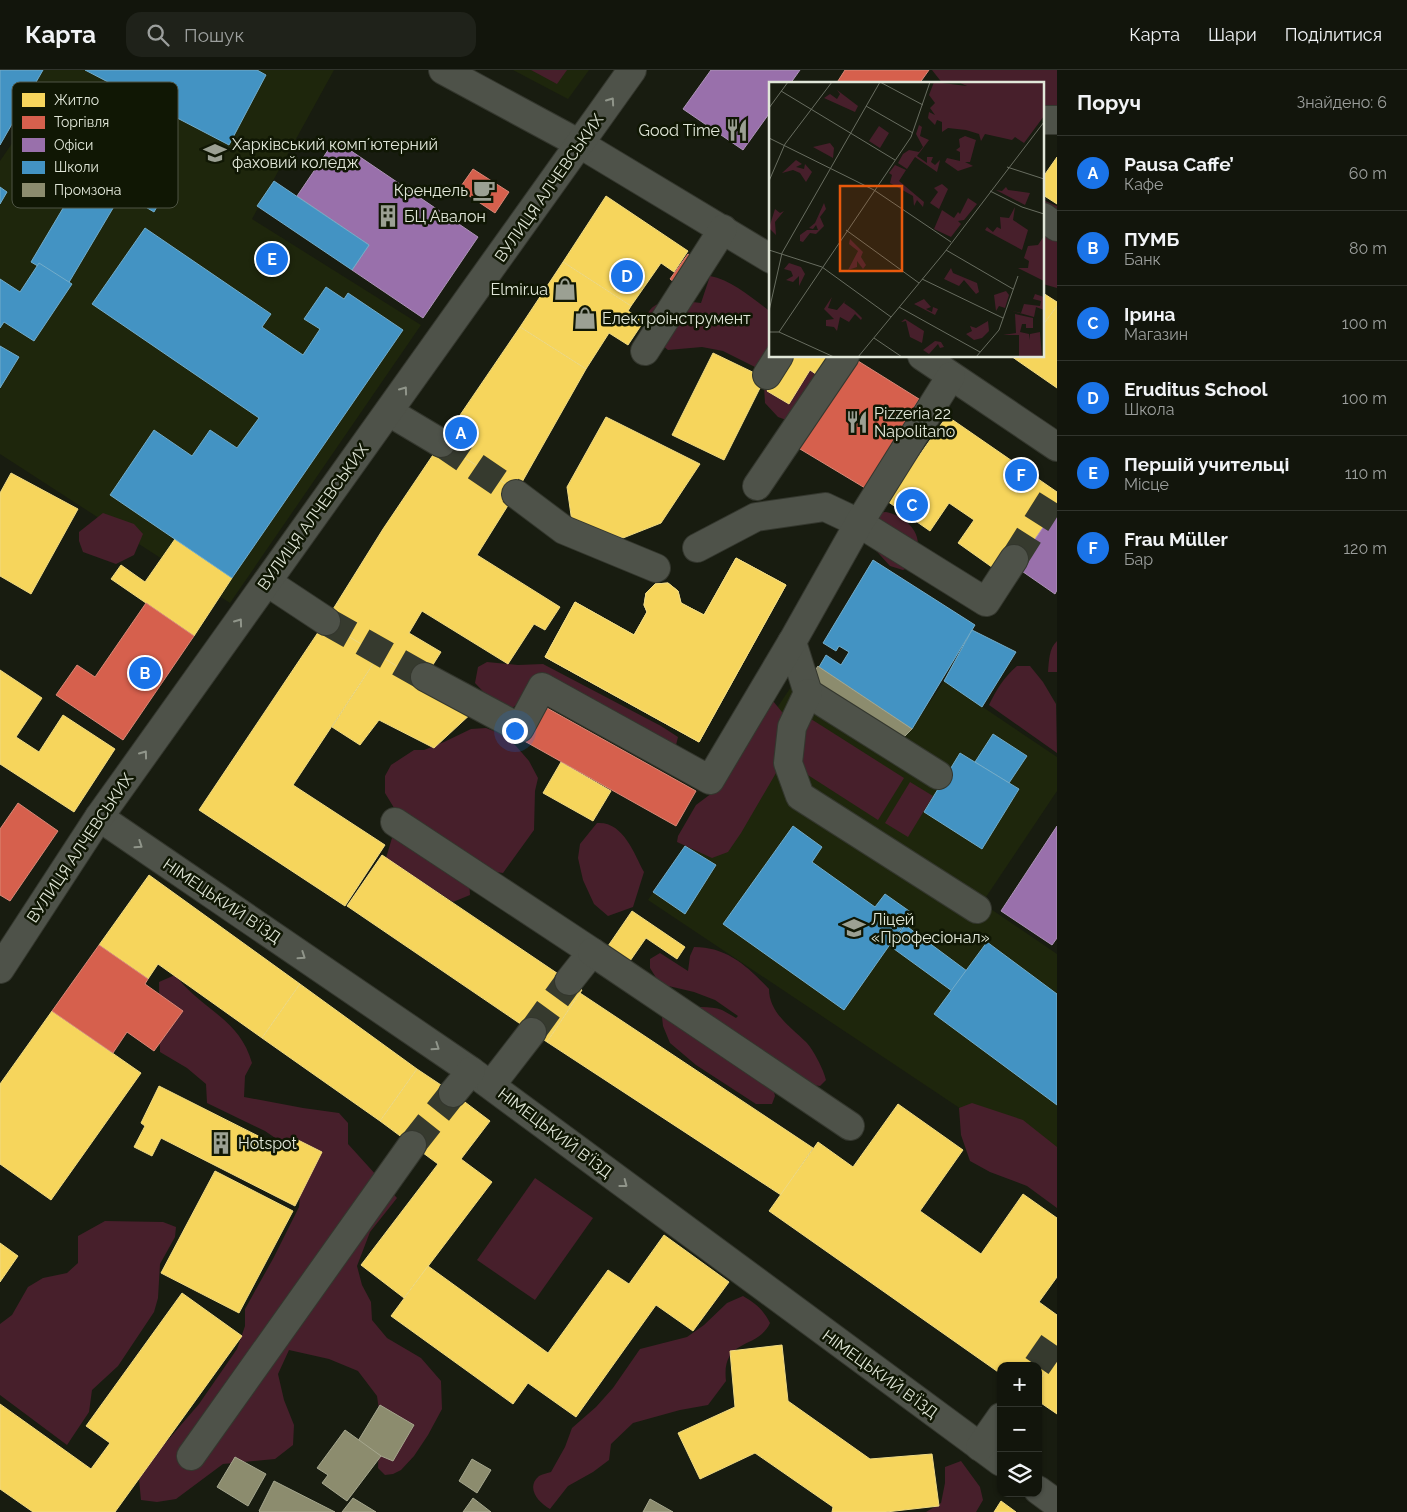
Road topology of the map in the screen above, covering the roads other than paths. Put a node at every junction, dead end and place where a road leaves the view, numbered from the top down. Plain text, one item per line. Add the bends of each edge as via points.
1 (443, 70) edge
2 (632, 70) edge
3 (1044, 120) edge
4 (1057, 120) edge
5 (580, 144) junction
6 (1044, 218) edge
7 (1057, 227) edge
8 (723, 230) junction
9 (769, 258) edge
10 (645, 351) dead end
11 (844, 358) edge
12 (925, 358) edge
13 (951, 376) junction
14 (389, 412) junction
15 (441, 443) tunnel mouth
16 (1057, 447) edge
17 (757, 486) dead end
18 (516, 494) tunnel mouth
19 (859, 523) junction
20 (697, 548) dead end
21 (1014, 559) tunnel mouth
22 (656, 568) dead end
23 (267, 582) junction
24 (326, 620) tunnel mouth
25 (792, 642) junction
26 (425, 677) tunnel mouth
27 (808, 693) junction
28 (938, 775) dead end
29 (99, 817) junction
30 (395, 822) dead end
31 (977, 909) dead end
32 (592, 952) junction
33 (0, 969) edge
34 (568, 981) tunnel mouth
35 (532, 1032) tunnel mouth
36 (481, 1078) junction
37 (453, 1093) tunnel mouth
38 (850, 1126) dead end
39 (412, 1145) tunnel mouth
40 (997, 1430) edge
41 (990, 1455) edge
42 (192, 1456) dead end
43 (1042, 1493) edge
44 (1057, 1504) edge

1 - 5 street
5 -> 2 street, ВУЛИЦЯ АЛЧЕВСЬКИХ
3 - 4 street
5 - 8 street
14 -> 5 street, ВУЛИЦЯ АЛЧЕВСЬКИХ
6 - 7 street
8 - 9 street
8 - 10 street
11 - 17 street
12 - 13 street
13 - 16 street
13 - 19 street
14 - 15 street
14 - 23 street, ВУЛИЦЯ АЛЧЕВСЬКИХ
18 - 22 street via 564,530
19 - 20 street via 825,507 756,517
19 - 21 street via 986,602
19 - 25 street
23 - 24 street
29 -> 23 street, ВУЛИЦЯ АЛЧЕВСЬКИХ
25 - 26 street via 710,780 542,687 520,728
25 - 27 street
27 - 28 street
27 - 31 street via 792,727 788,763 800,796
29 - 33 street, ВУЛИЦЯ АЛЧЕВСЬКИХ
29 -> 36 street, НІМЕЦЬКИЙ В’ЇЗД
30 - 32 street
32 - 34 street
32 - 38 street
35 - 36 street
36 - 37 street
36 -> 41 street, НІМЕЦЬКИЙ В’ЇЗД
39 - 42 street
40 - 41 street
43 - 44 street

